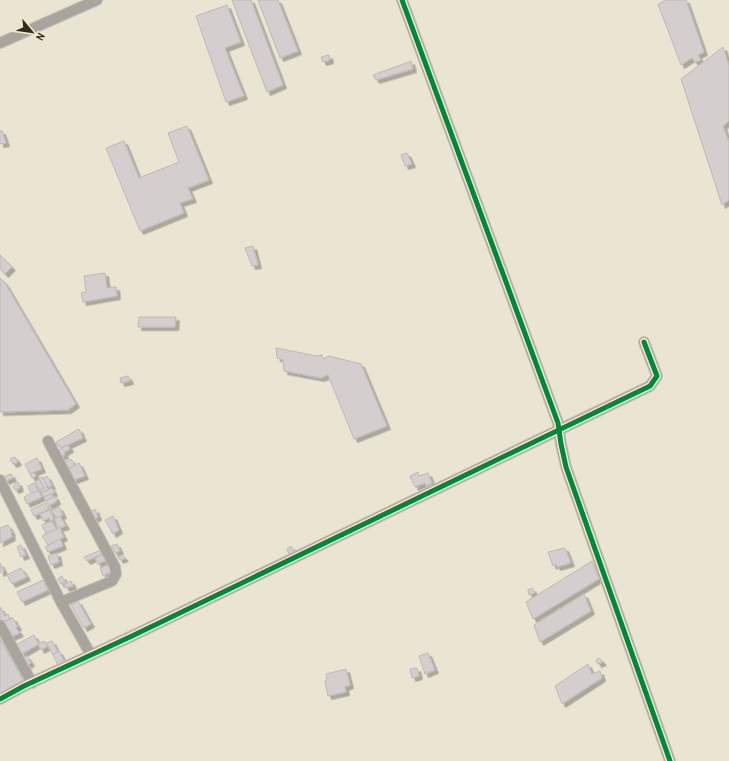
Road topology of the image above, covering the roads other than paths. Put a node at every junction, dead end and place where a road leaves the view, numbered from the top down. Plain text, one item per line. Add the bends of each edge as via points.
1 (97, 0) edge
2 (402, 0) edge
3 (0, 43) edge
4 (644, 342) dead end
5 (559, 430) junction
6 (48, 441) dead end
7 (0, 480) edge
8 (61, 602) junction
9 (0, 625) edge
10 (91, 655) junction
11 (32, 683) junction
12 (0, 699) edge
13 (670, 761) edge

1 - 3 street
2 - 5 street
4 - 5 street via 657,376 650,386
5 - 10 street
5 - 13 street via 566,467
6 - 8 street via 115,567 116,574 112,581
7 - 8 street
8 - 10 street
9 - 11 street
10 - 11 street
11 - 12 street

